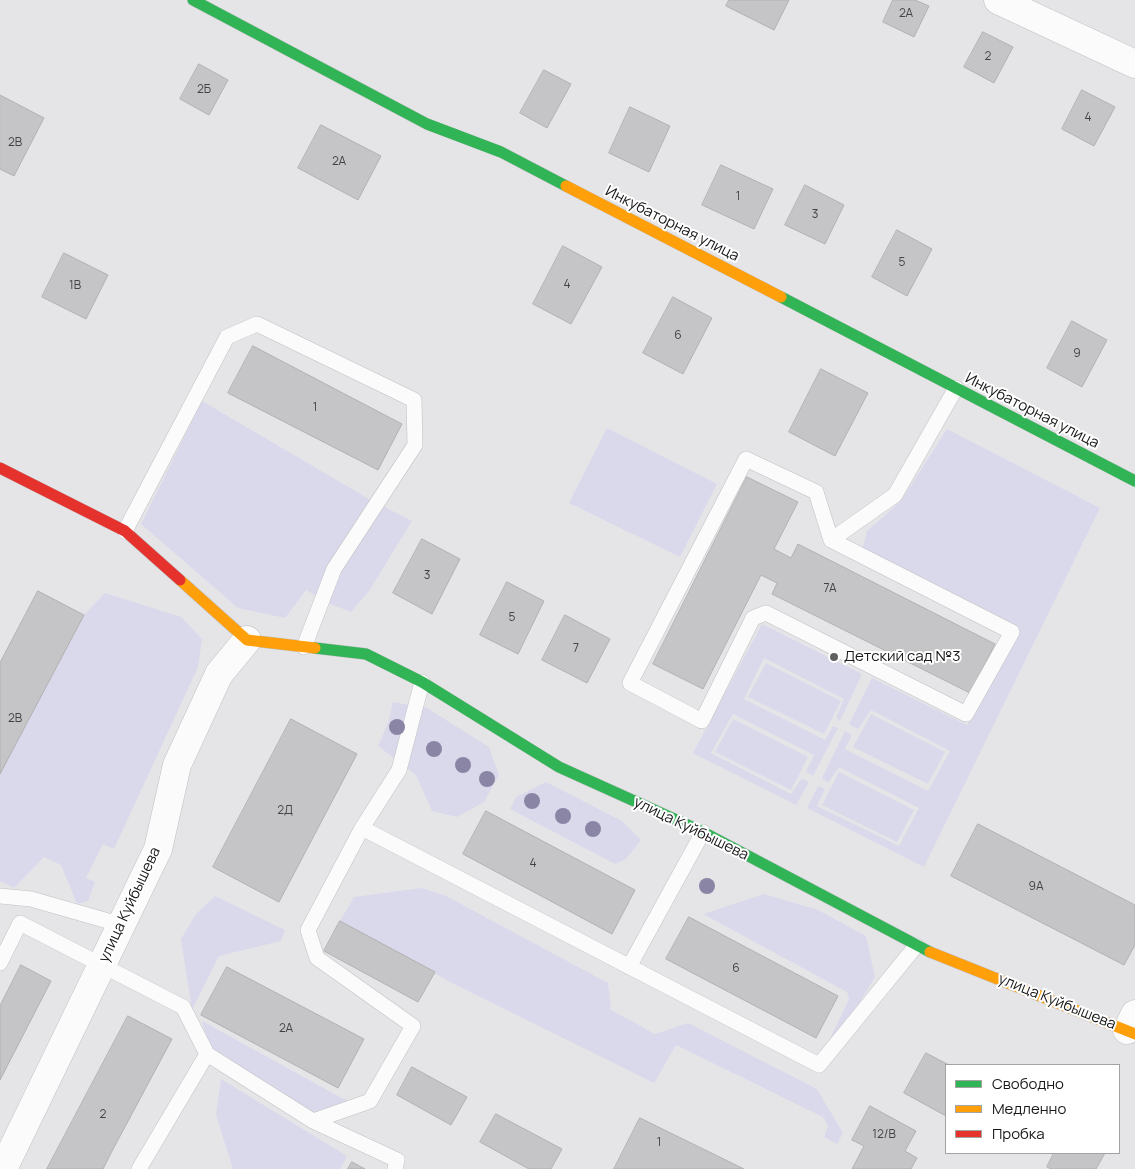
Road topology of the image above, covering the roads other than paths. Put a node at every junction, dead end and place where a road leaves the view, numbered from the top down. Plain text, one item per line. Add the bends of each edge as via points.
1 (193, 0) edge
2 (998, 0) edge
3 (1135, 64) edge
4 (956, 388) junction
5 (0, 468) edge
6 (1135, 481) edge
7 (125, 531) junction
8 (831, 540) junction
9 (248, 640) junction
10 (304, 647) junction
11 (422, 682) junction
12 (362, 828) junction
13 (703, 832) junction
14 (0, 896) edge
15 (122, 925) junction
16 (916, 946) junction
17 (0, 963) edge
18 (102, 964) junction
19 (629, 966) junction
20 (1132, 1026) edge
21 (207, 1054) junction
22 (313, 1121) junction
23 (3, 1169) edge
24 (139, 1169) edge
25 (395, 1169) edge

1 - 4 street, Инкубаторная улица via 427,124 501,152
2 - 3 street
4 - 6 street, Инкубаторная улица
4 - 8 lane via 894,495
5 - 7 street
7 - 9 street
7 - 10 lane via 227,337 257,324 414,400 415,445 334,569
8 - 8 lane via 1012,632 966,714 766,612 753,618 702,721 630,683 746,459 816,492
9 - 10 street, улица Куйбышева
9 - 15 street, улица Куйбышева via 219,674 177,765 158,849
10 - 11 street, улица Куйбышева via 366,654
11 - 12 lane via 399,770
11 - 13 street, улица Куйбышева via 559,767
12 - 19 lane
12 - 22 lane via 308,930 317,958 413,1026 370,1101
13 - 16 street, улица Куйбышева
13 - 19 lane
14 - 15 lane via 31,899
15 - 18 street, улица Куйбышева
16 - 19 lane via 819,1065
16 - 20 street, улица Куйбышева
17 - 18 lane via 20,923
18 - 21 lane via 183,1007
18 - 23 street, улица Куйбышева
21 - 22 lane
21 - 24 lane
22 - 25 lane via 397,1160

